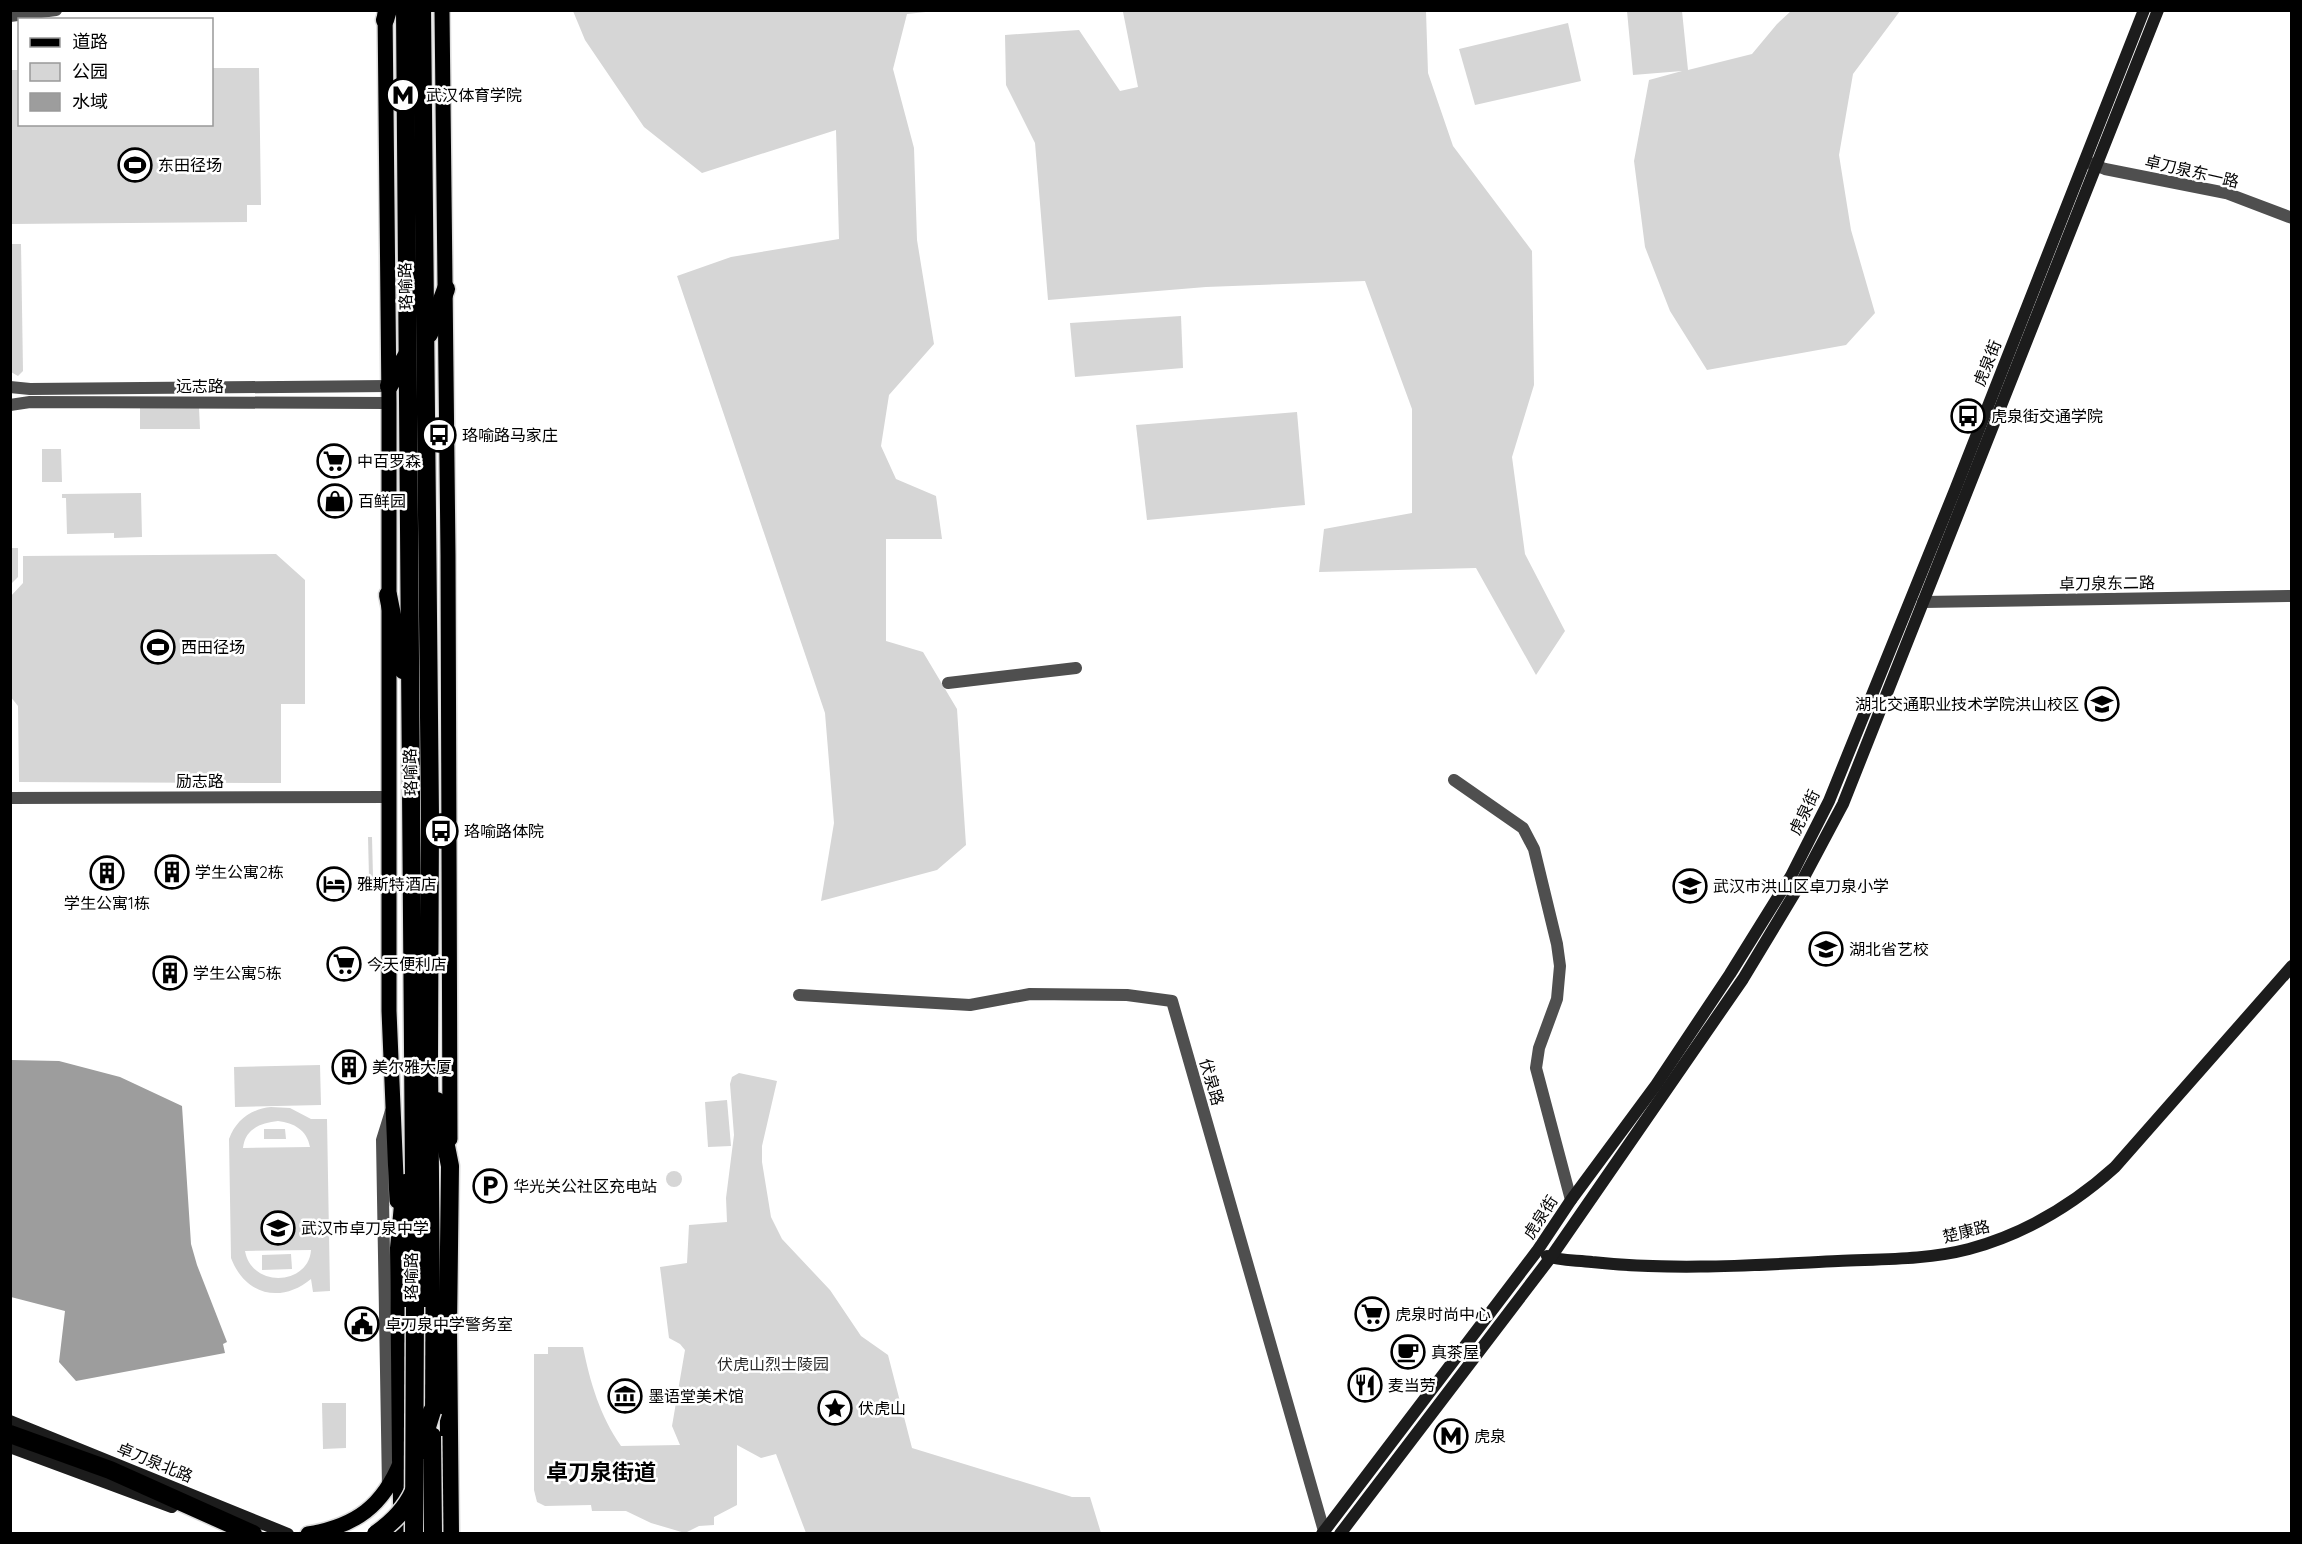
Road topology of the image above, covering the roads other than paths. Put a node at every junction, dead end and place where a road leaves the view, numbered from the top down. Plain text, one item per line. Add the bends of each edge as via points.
1 (56, 10) edge
2 (405, 10) edge
3 (422, 10) edge
4 (442, 10) edge
5 (2144, 10) edge
6 (2158, 10) edge
7 (386, 14) edge
8 (10, 16) edge
9 (2090, 164) junction
10 (2292, 218) edge
11 (446, 289) junction
12 (425, 344) junction
13 (408, 354) junction
14 (10, 387) edge
15 (389, 395) junction
16 (10, 405) edge
17 (388, 595) junction
18 (2292, 596) edge
19 (1923, 602) junction
20 (1076, 668) dead end
21 (948, 683) dead end
22 (412, 717) junction
23 (1454, 780) dead end
24 (390, 797) junction
25 (10, 798) edge
26 (2292, 966) edge
27 (799, 995) dead end
28 (429, 1058) junction
29 (415, 1070) junction
30 (393, 1107) junction
31 (450, 1166) junction
32 (1571, 1200) junction
33 (399, 1248) junction
34 (1537, 1251) junction
35 (1551, 1257) junction
36 (432, 1411) junction
37 (10, 1421) edge
38 (10, 1434) edge
39 (10, 1447) edge
40 (400, 1461) junction
41 (388, 1487) junction
42 (400, 1497) junction
43 (450, 1504) junction
44 (1323, 1532) edge
45 (237, 1533) edge
46 (254, 1533) edge
47 (288, 1533) edge
48 (308, 1533) edge
49 (376, 1533) edge
50 (401, 1533) edge
51 (414, 1533) edge
52 (433, 1533) edge
53 (450, 1533) edge
54 (1340, 1533) edge

1 - 8 street
2 - 13 highway, 珞喻路
3 - 12 highway, 珞喻路
4 - 11 main road
5 - 9 main road, 虎泉街
6 - 9 main road, 虎泉街
7 - 15 main road
9 - 10 street, 卓刀泉东一路 via 2226,193
9 - 19 main road, 虎泉街
9 - 32 main road, 虎泉街 via 1823,812 1791,876 1656,1084
11 - 12 highway
11 - 31 main road
12 - 28 highway, 珞喻路
13 - 15 highway
13 - 22 highway, 珞喻路
14 - 15 street, 远志路
15 - 16 street, 远志路
15 - 17 main road
17 - 22 highway
17 - 24 main road
18 - 19 street, 卓刀泉东二路
19 - 35 main road, 虎泉街 via 1843,804 1802,881 1743,979
20 - 21 street
22 - 29 highway, 珞喻路
23 - 32 street via 1523,828 1534,849 1560,966 1557,999 1536,1068
24 - 25 street, 励志路
24 - 30 main road via 389,1011
26 - 35 main road, 楚康路 via 2115,1167 2063,1208 2004,1238 1933,1256 1730,1266 1618,1265
27 - 44 street, 伏泉路 via 970,1005 1030,994 1127,995 1172,1001
28 - 31 highway
28 - 36 highway, 珞喻路
29 - 33 highway
29 - 51 highway, 珞喻路, bridge
30 - 33 main road
30 - 41 street via 382,1140
31 - 43 highway
32 - 34 main road, 虎泉街
33 - 40 highway
34 - 35 main road, 楚康路
34 - 44 main road, 虎泉街
35 - 54 main road, 虎泉街
36 - 49 highway, bridge via 421,1472 410,1500
36 - 52 highway, 珞喻路, bridge
37 - 47 main road, 卓刀泉北路
38 - 46 highway via 110,1470
39 - 45 main road
40 - 41 main road
40 - 42 main road
41 - 48 main road via 356,1519
42 - 43 main road via 410,1509 424,1514 435,1514
42 - 50 main road
43 - 53 highway

